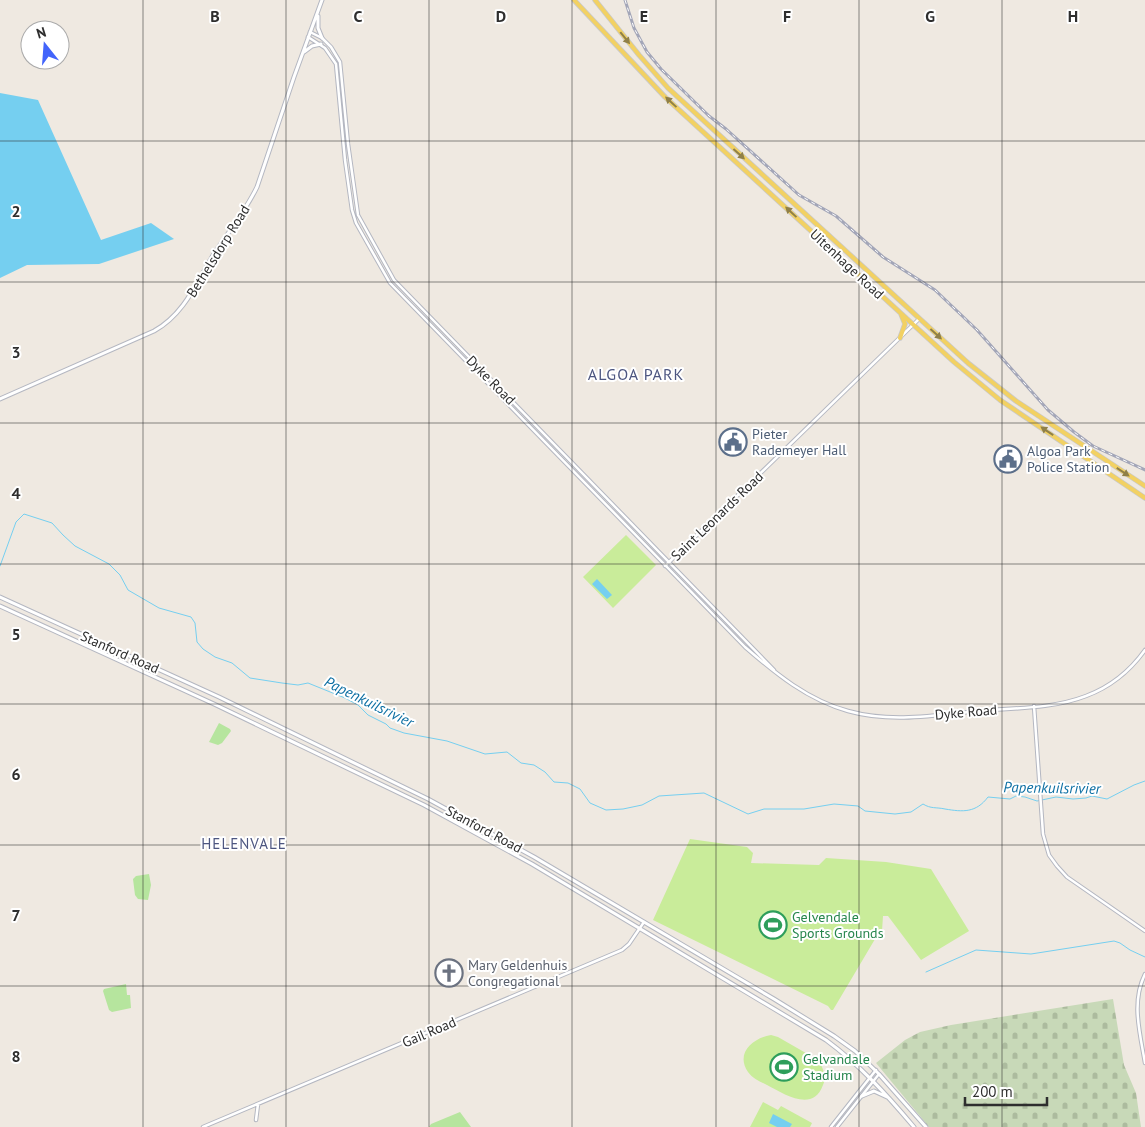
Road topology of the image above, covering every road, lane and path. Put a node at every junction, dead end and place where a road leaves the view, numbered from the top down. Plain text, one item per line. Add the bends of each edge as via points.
1 (322, 0) edge
2 (574, 0) edge
3 (595, 0) edge
4 (318, 11) junction
5 (310, 32) junction
6 (308, 38) junction
7 (322, 38) junction
8 (321, 44) junction
9 (302, 53) junction
10 (900, 312) junction
11 (919, 319) junction
12 (914, 324) junction
13 (900, 338) junction
14 (0, 399) edge
15 (1145, 486) edge
16 (1145, 498) edge
17 (669, 562) junction
18 (665, 566) junction
19 (0, 597) edge
20 (0, 606) edge
21 (1145, 650) edge
22 (779, 675) junction
23 (1034, 706) junction
24 (644, 922) junction
25 (640, 929) junction
26 (1145, 931) edge
27 (1145, 974) edge
28 (1145, 1063) edge
29 (876, 1070) junction
30 (879, 1074) junction
31 (870, 1077) junction
32 (874, 1080) junction
33 (862, 1096) junction
34 (891, 1100) junction
35 (258, 1104) junction
36 (256, 1120) dead end
37 (203, 1127) edge
38 (831, 1127) edge
39 (837, 1127) edge
40 (914, 1127) edge
41 (926, 1127) edge

1 - 4 main road, Bethelsdorp Road
10 -> 2 main road, Uitenhage Road via 665,97
3 -> 11 main road, Uitenhage Road via 668,88
4 - 5 main road, Bethelsdorp Road
4 - 7 main road
5 - 6 main road, Bethelsdorp Road
5 - 7 street, Dyke Road
6 - 8 street
6 - 9 main road, Bethelsdorp Road
7 - 17 street, Dyke Road via 336,53 341,67 358,215 394,280
8 - 9 main road
8 - 18 street, Dyke Road via 337,69 354,217 390,283
9 - 14 main road, Bethelsdorp Road via 258,187 180,311 154,331
10 - 12 main road, Uitenhage Road
10 - 13 main road via 905,324
11 - 12 street, Saint Leonards Road
11 -> 15 main road, Uitenhage Road via 1010,397
12 - 13 street, Saint Leonards Road
16 -> 12 main road, Uitenhage Road via 994,395
13 - 17 street, Saint Leonards Road
17 - 18 street, Saint Leonards Road
17 - 22 street, Dyke Road
18 - 22 street, Dyke Road via 745,648
19 - 24 main road, Stanford Road via 219,697 428,799 506,840
20 - 25 main road, Stanford Road via 206,700 424,806 532,864
21 - 23 street, Dyke Road via 1119,677 1095,692 1070,701
22 - 23 street, Dyke Road via 821,701 874,716 908,717
23 - 26 street via 1044,841 1049,855 1067,877
24 - 25 street, Gail Road
24 - 29 main road, Stanford Road via 817,1025
25 - 31 main road, Stanford Road via 837,1048
25 - 35 street, Gail Road via 622,950
27 - 28 street via 1138,991 1137,1010
29 - 30 main road, Stanford Road
29 - 31 street
30 - 32 street
30 - 41 main road, Stanford Road
31 - 32 main road, Stanford Road
31 - 38 street
32 - 33 street
32 - 34 main road, Stanford Road
33 - 34 main road via 876,1092
33 - 39 street
34 - 40 main road, Stanford Road
35 - 36 street
35 - 37 street, Gail Road

